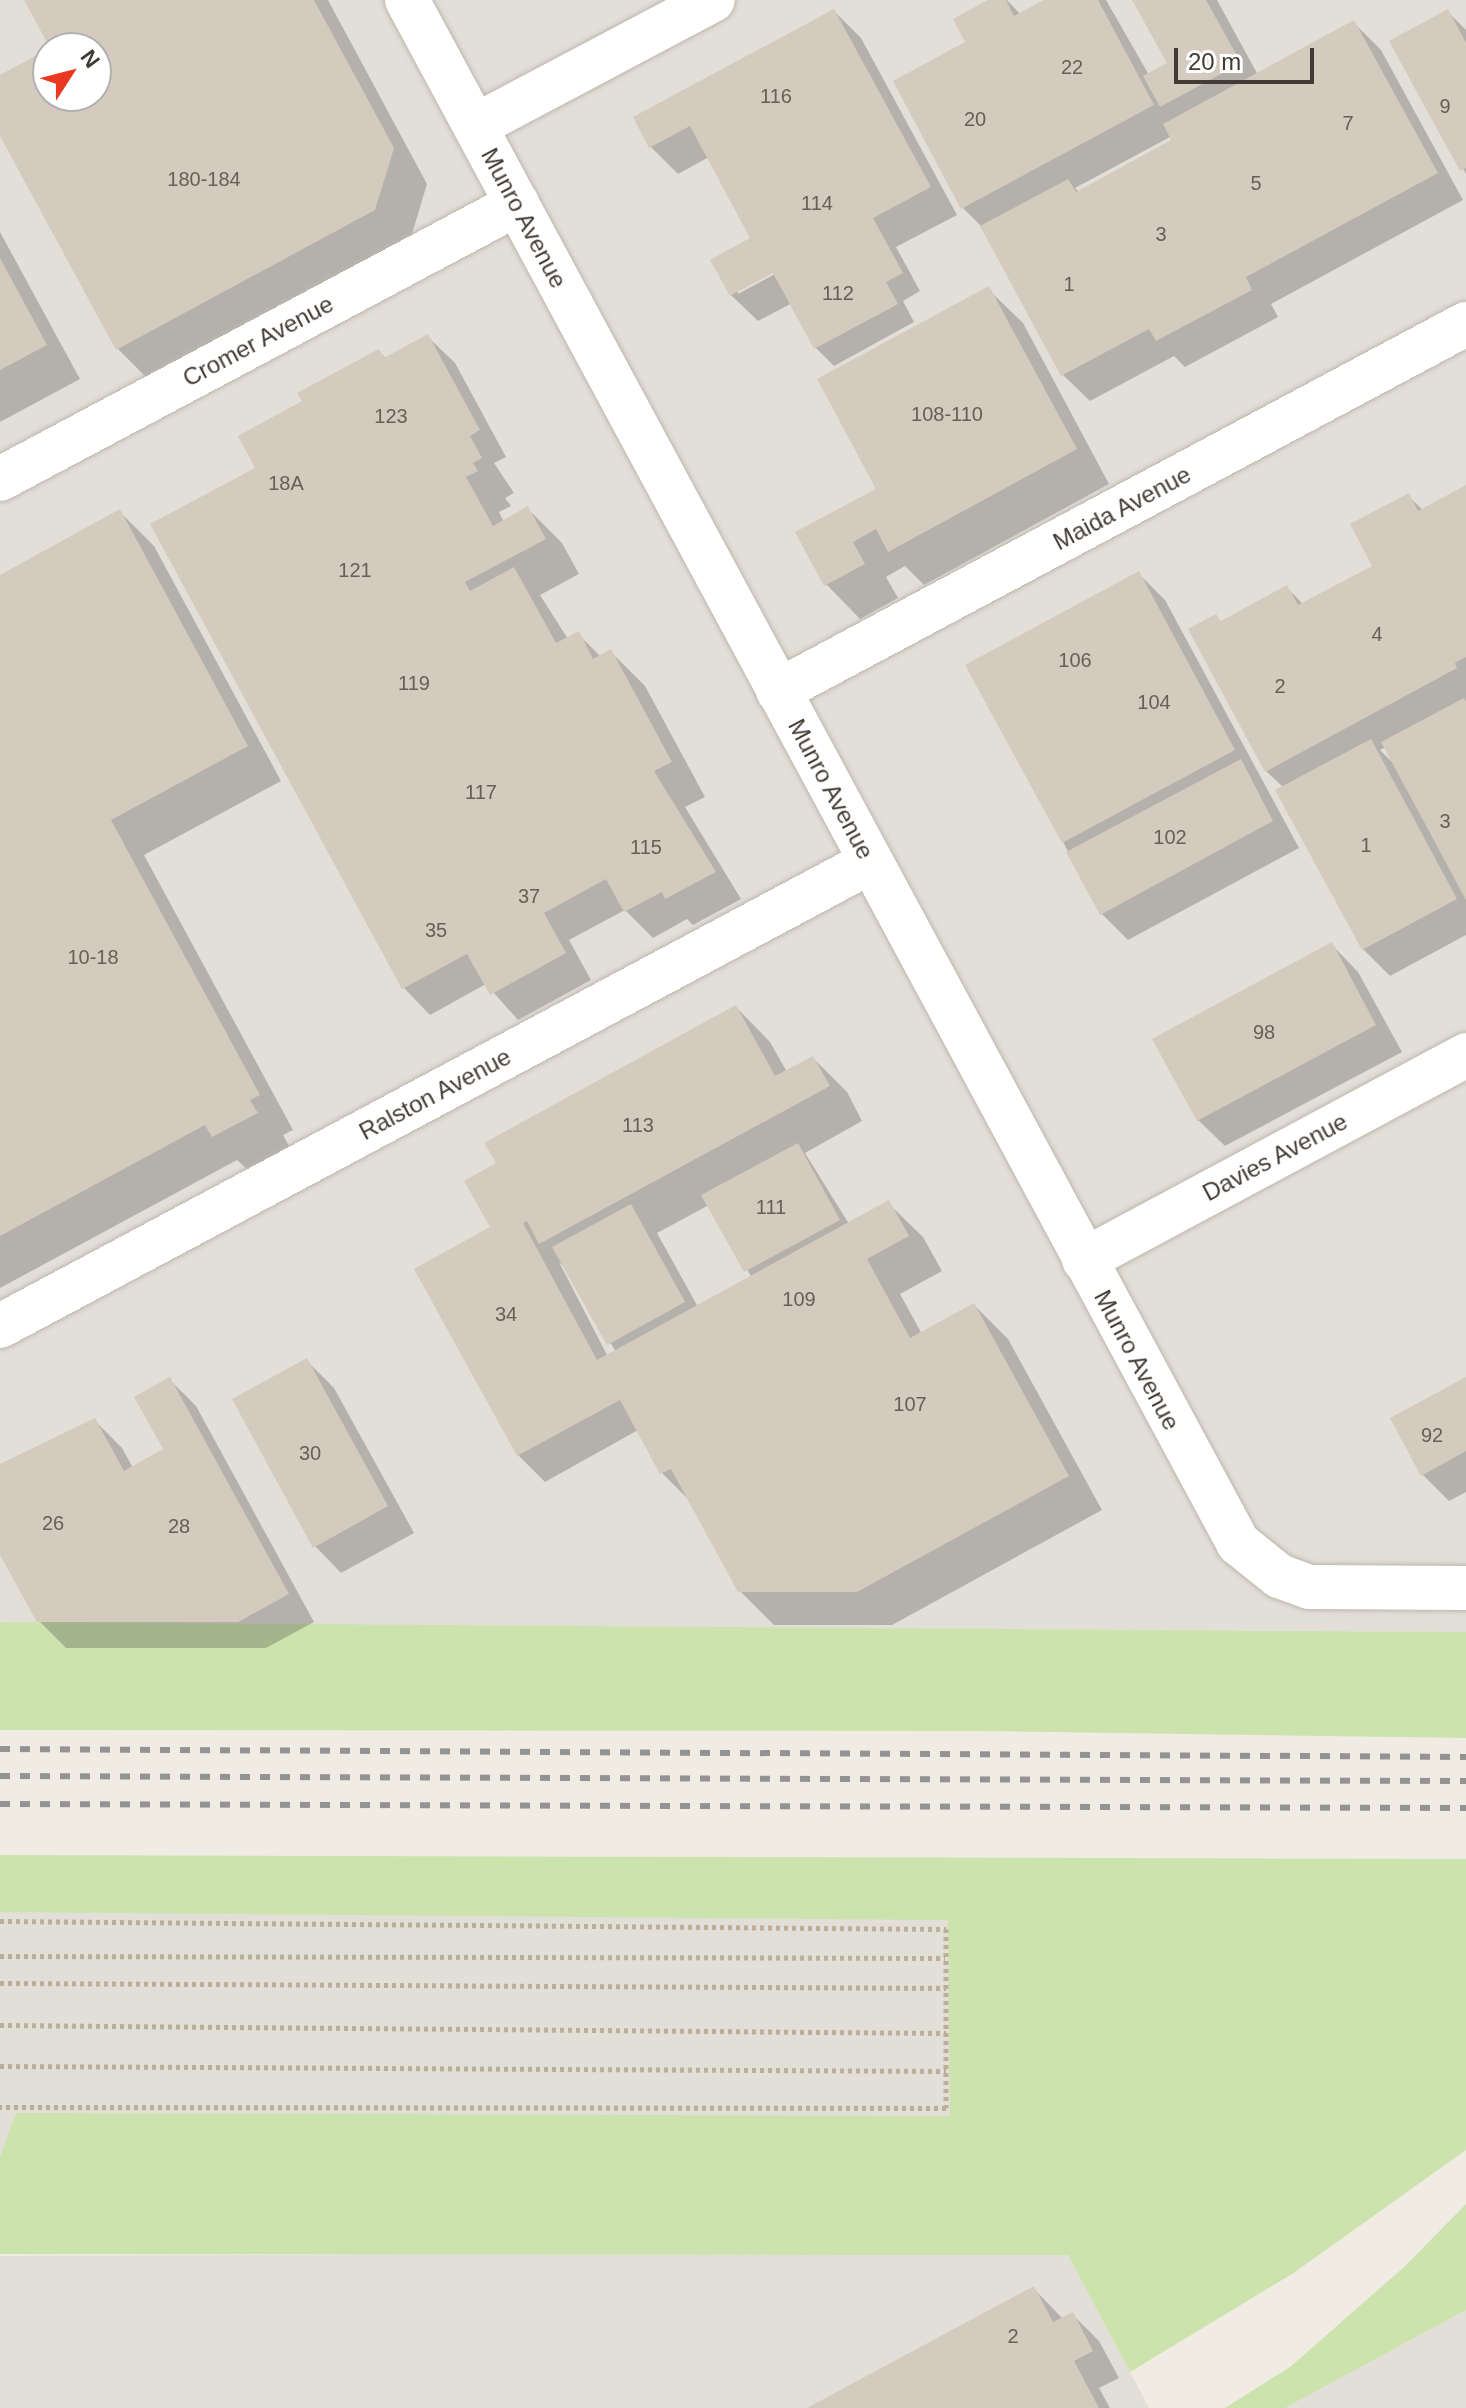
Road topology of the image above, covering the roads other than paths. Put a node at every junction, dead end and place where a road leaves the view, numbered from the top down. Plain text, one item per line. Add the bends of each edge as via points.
1 (407, 0) edge
2 (713, 0) edge
3 (475, 126) junction
4 (517, 204) junction
5 (1466, 324) edge
6 (0, 479) edge
7 (778, 691) junction
8 (870, 862) junction
9 (1466, 1055) edge
10 (1084, 1260) junction
11 (0, 1326) edge
12 (1466, 1588) edge

1 - 3 street, Munro Avenue
2 - 3 street
3 - 4 street, Munro Avenue
4 - 6 street, Cromer Avenue
4 - 7 street, Munro Avenue
5 - 7 street, Maida Avenue
7 - 8 street, Munro Avenue
8 - 10 street, Munro Avenue
8 - 11 street, Ralston Avenue
9 - 10 street, Davies Avenue
10 - 12 street, Munro Avenue via 1223,1519 1238,1543 1266,1568 1294,1584 1318,1588

